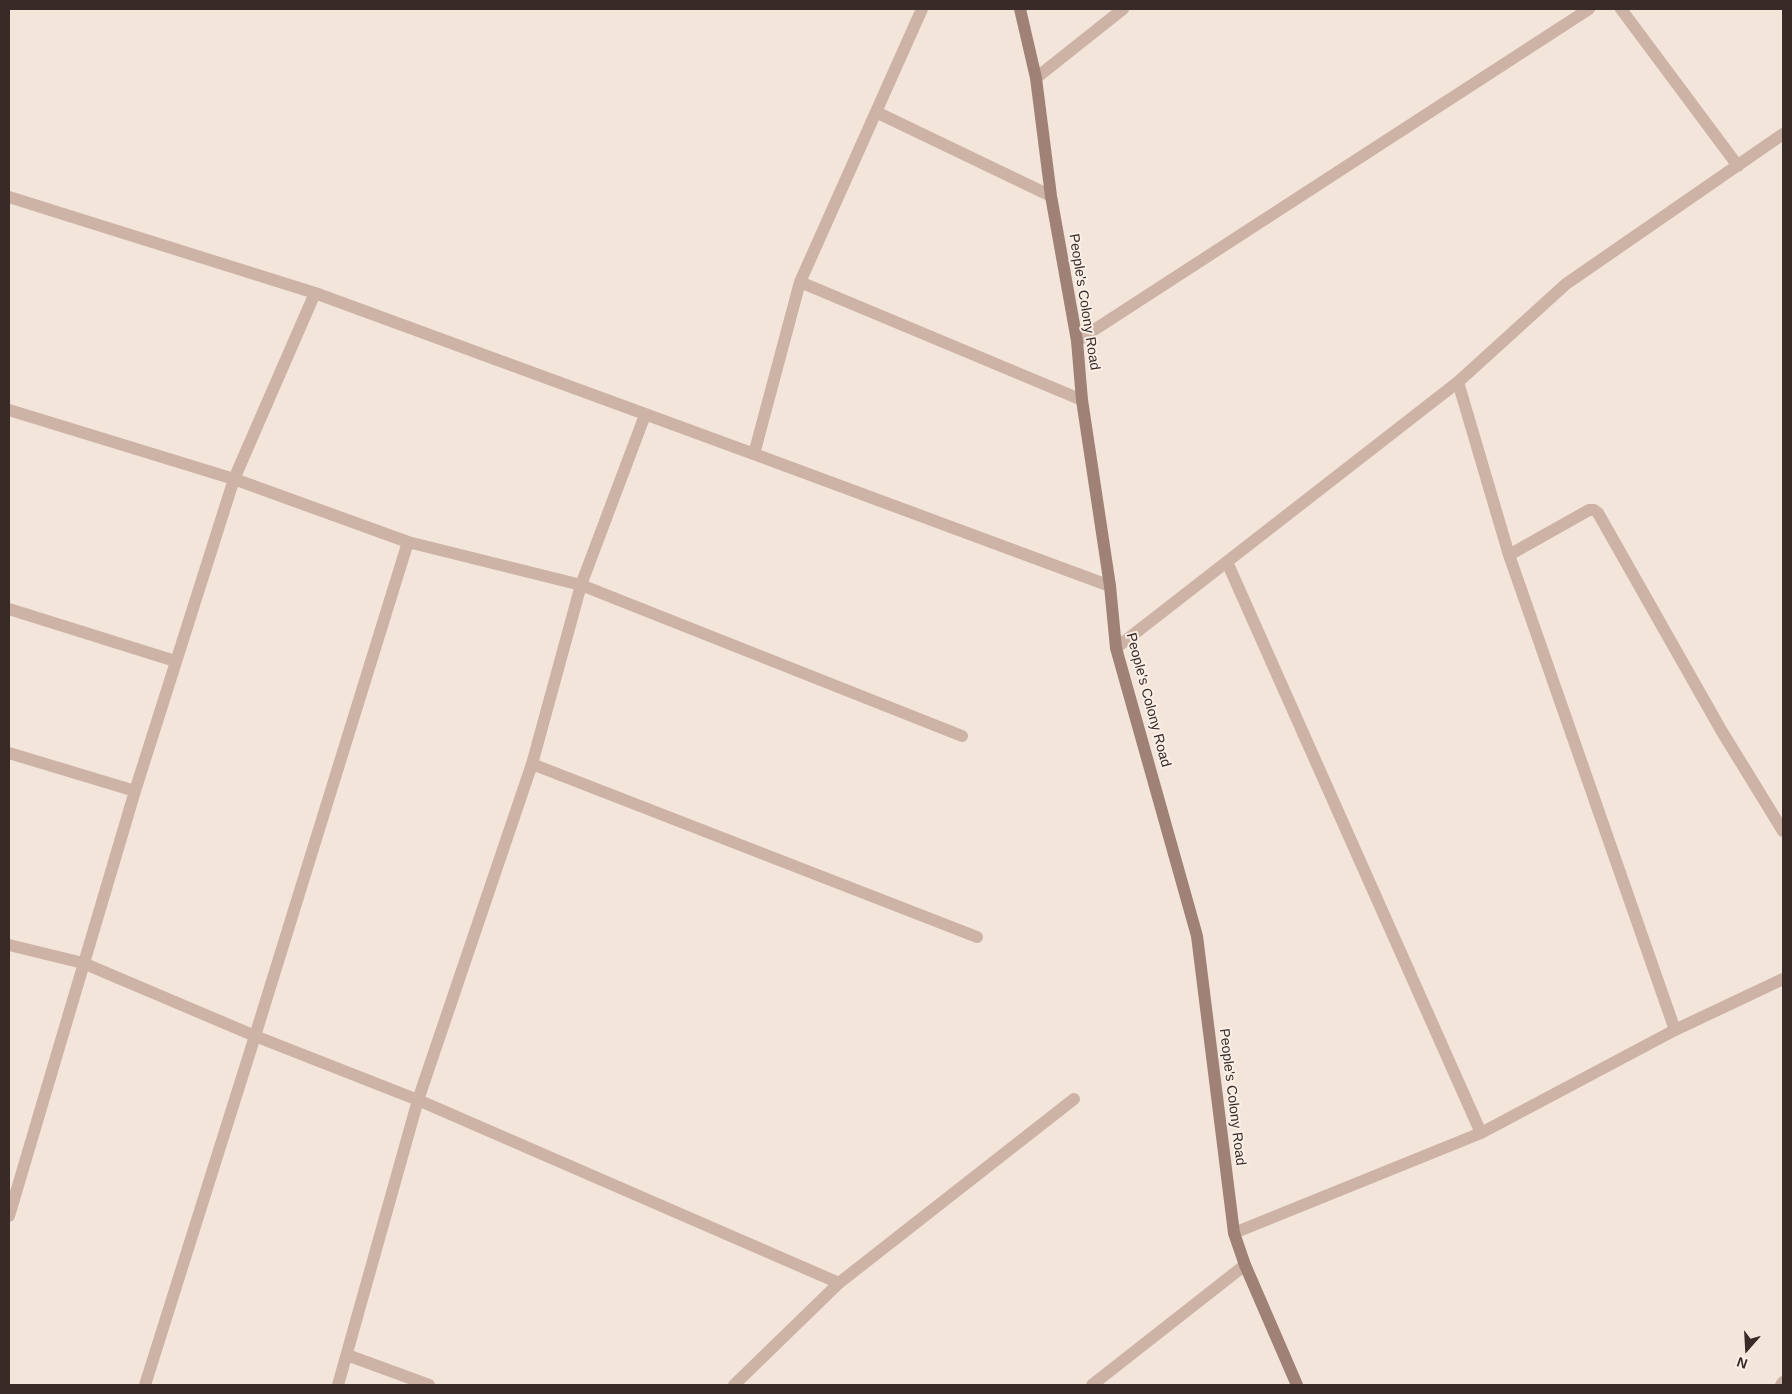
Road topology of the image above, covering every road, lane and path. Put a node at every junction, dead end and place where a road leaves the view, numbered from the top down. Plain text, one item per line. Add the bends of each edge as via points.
1 (922, 9) edge
2 (1020, 9) edge
3 (1123, 9) edge
4 (1589, 9) edge
5 (1621, 9) edge
6 (1036, 78) junction
7 (876, 112) junction
8 (1783, 134) edge
9 (1738, 166) junction
10 (1052, 196) junction
11 (9, 197) edge
12 (800, 282) junction
13 (315, 293) junction
14 (1077, 341) junction
15 (1458, 382) junction
16 (1082, 400) junction
17 (9, 410) edge
18 (645, 415) junction
19 (754, 454) junction
20 (234, 479) junction
21 (408, 542) junction
22 (1509, 555) junction
23 (1227, 562) junction
24 (581, 585) junction
25 (1110, 586) junction
26 (9, 609) edge
27 (1116, 648) junction
28 (175, 661) junction
29 (962, 736) dead end
30 (9, 753) edge
31 (532, 764) junction
32 (135, 791) junction
33 (1783, 831) edge
34 (977, 937) dead end
35 (9, 945) edge
36 (83, 963) junction
37 (1783, 979) edge
38 (1675, 1030) junction
39 (255, 1036) junction
40 (1074, 1099) dead end
41 (418, 1100) junction
42 (1481, 1133) junction
43 (10, 1208) edge
44 (1234, 1233) junction
45 (1245, 1265) junction
46 (839, 1283) junction
47 (347, 1355) junction
48 (1783, 1382) edge
49 (145, 1385) edge
50 (338, 1385) edge
51 (429, 1385) edge
52 (734, 1385) edge
53 (1092, 1385) edge
54 (1297, 1385) edge
55 (1781, 1385) edge

1 - 7 street
2 - 6 street, People's Colony Road
3 - 6 street
4 - 14 street
5 - 9 street
6 - 10 street, People's Colony Road
7 - 10 street
7 - 12 street
8 - 9 street
9 - 15 street via 1566,284
10 - 14 street, People's Colony Road
11 - 13 street
12 - 16 street
12 - 19 street
13 - 18 street
13 - 20 street
14 - 16 street, People's Colony Road
15 - 22 street
15 - 23 street
16 - 25 street, People's Colony Road
17 - 20 street
18 - 19 street
18 - 24 street
19 - 25 street
20 - 21 street
20 - 28 street
21 - 24 street
21 - 39 street
22 - 33 street via 1589,510 1598,513 1721,730
22 - 38 street
23 - 27 street
23 - 42 street
24 - 29 street
24 - 31 street
25 - 27 street, People's Colony Road
26 - 28 street
27 - 44 street, People's Colony Road via 1197,936
28 - 32 street
30 - 32 street
31 - 34 street
31 - 41 street
32 - 36 street
35 - 36 street
36 - 39 street
36 - 43 street
37 - 38 street
38 - 42 street
39 - 41 street
39 - 49 street
40 - 46 street
41 - 46 street
41 - 47 street
42 - 44 street
44 - 45 street, People's Colony Road
45 - 53 street
45 - 54 street, People's Colony Road
46 - 52 street
47 - 50 street
47 - 51 street
48 - 55 street

